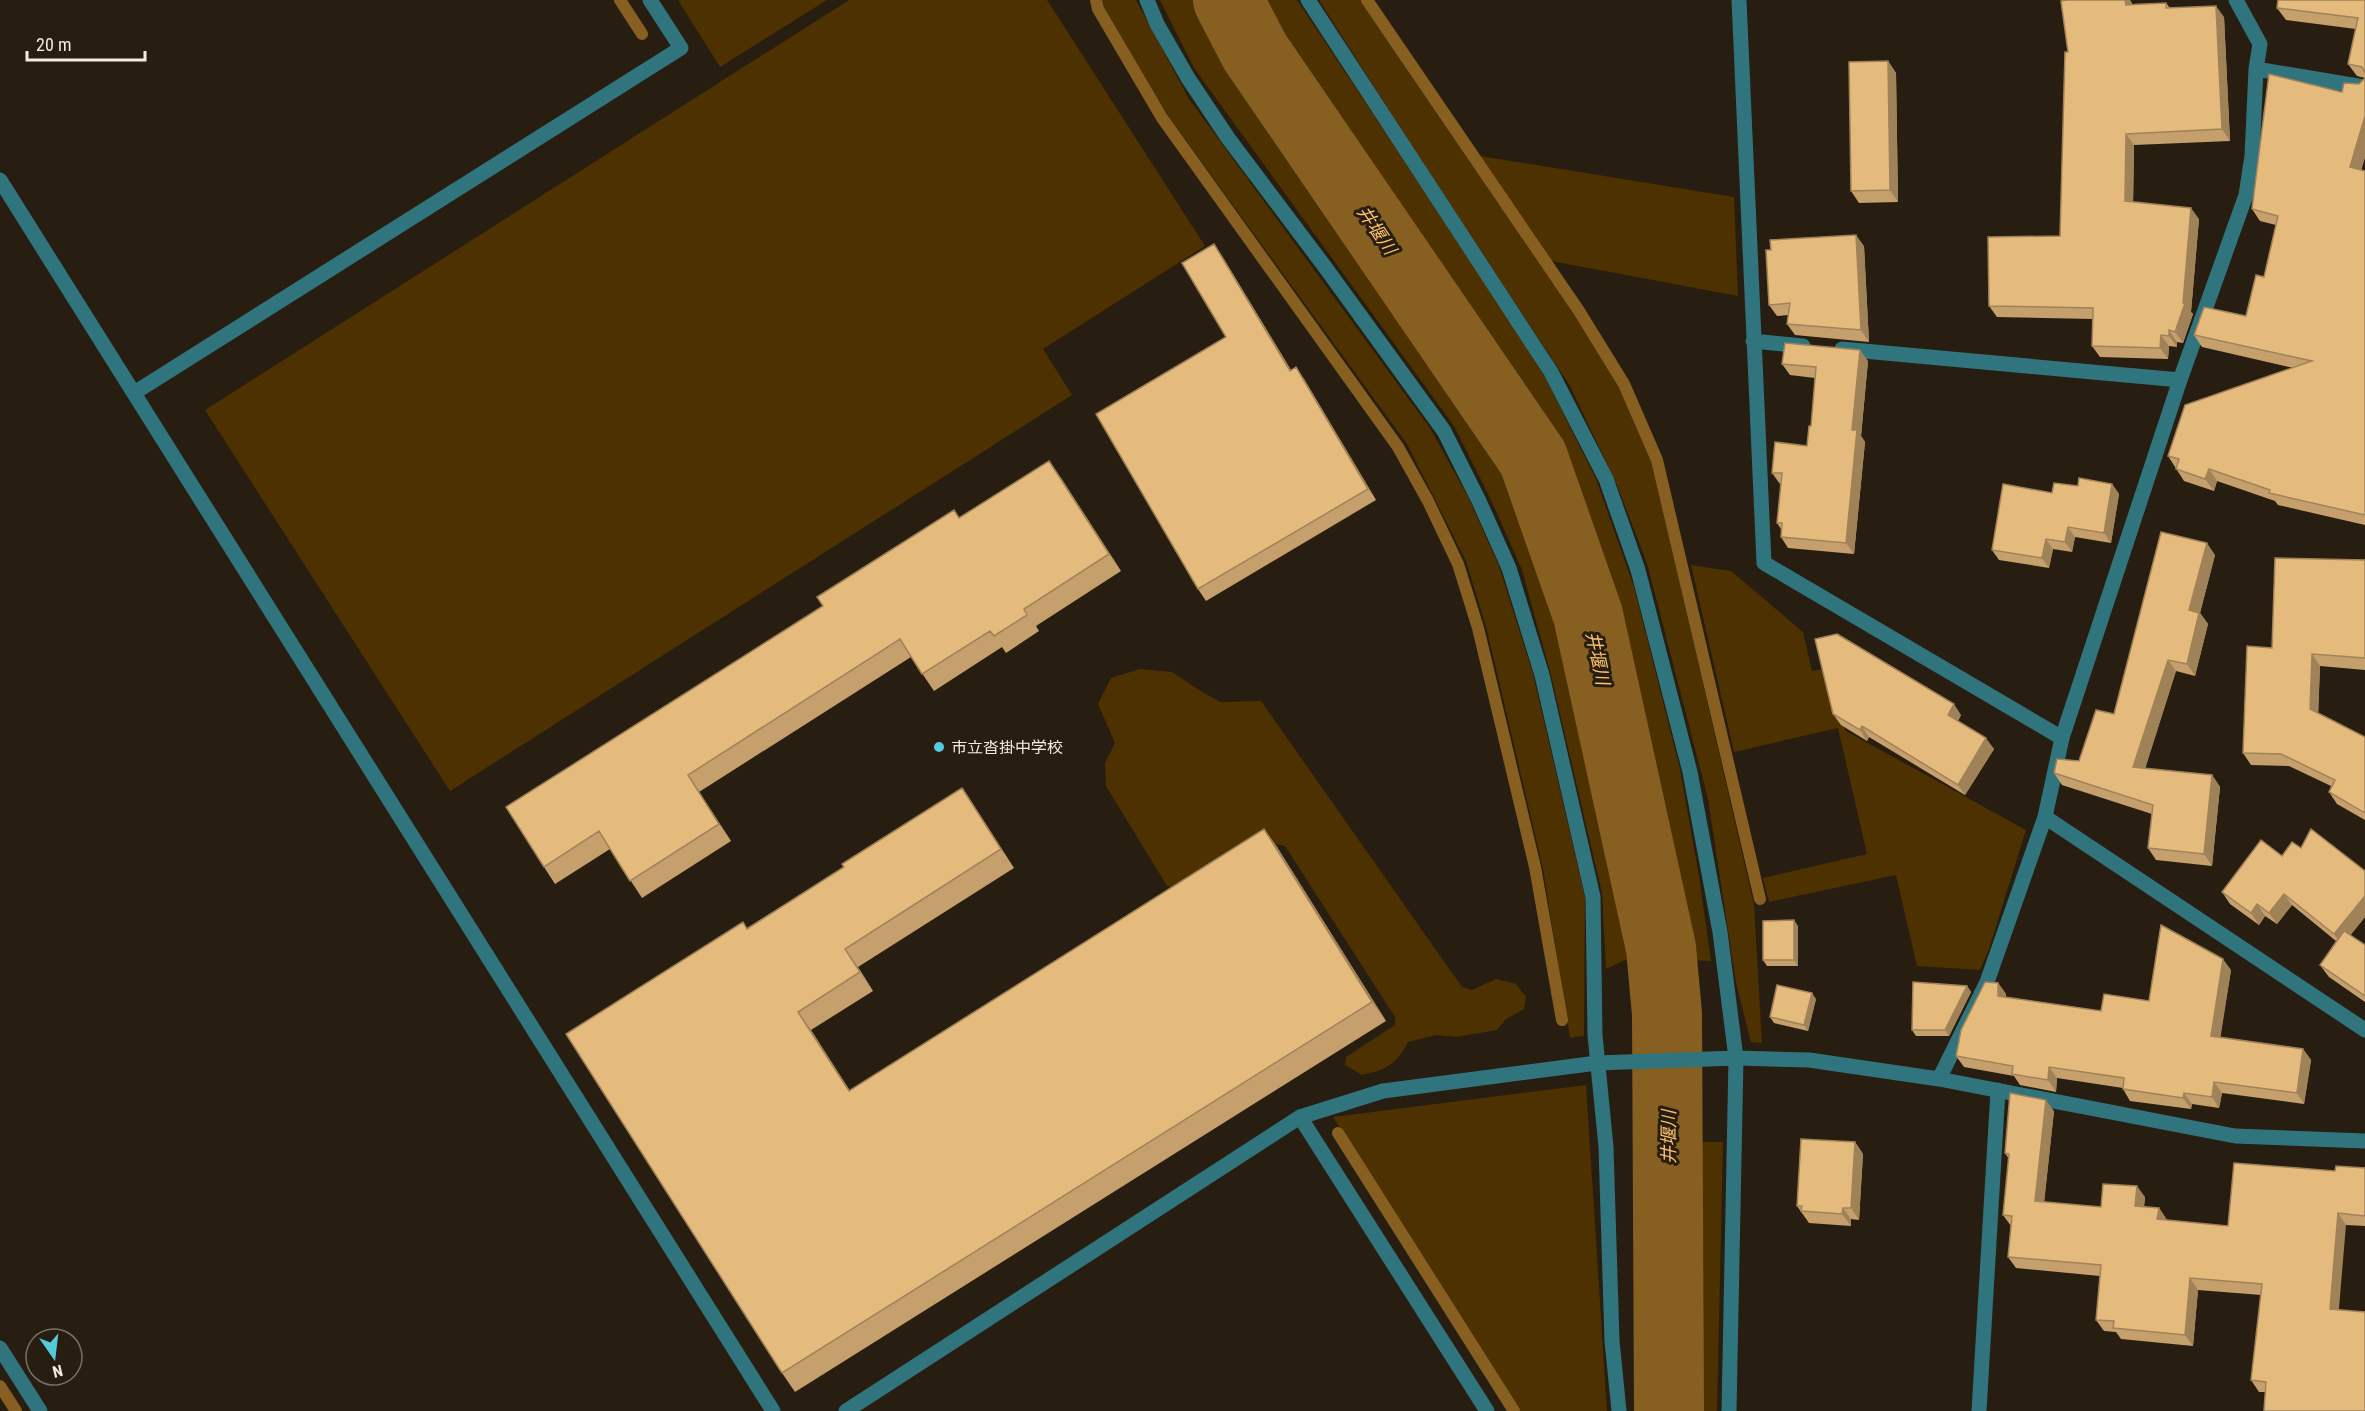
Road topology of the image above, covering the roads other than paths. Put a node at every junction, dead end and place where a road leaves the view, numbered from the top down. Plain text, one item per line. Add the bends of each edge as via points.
1 (650, 0) edge
2 (1147, 0) edge
3 (1308, 0) edge
4 (1739, 0) edge
5 (2236, 0) edge
6 (2256, 69) junction
7 (2365, 87) edge
8 (0, 180) edge
9 (1753, 341) junction
10 (2180, 380) junction
11 (134, 393) junction
12 (2061, 738) junction
13 (2045, 817) junction
14 (2365, 1030) edge
15 (1730, 1058) junction
16 (1602, 1062) junction
17 (1939, 1079) junction
18 (1998, 1090) junction
19 (1300, 1117) junction
20 (2365, 1141) edge
21 (0, 1348) edge
22 (40, 1411) edge
23 (773, 1411) edge
24 (846, 1411) edge
25 (1487, 1411) edge
26 (1619, 1411) edge
27 (1730, 1411) edge
28 (1979, 1411) edge

1 - 11 street via 681,48
2 - 16 street via 1188,78 1228,138 1444,431 1509,568 1542,675 1593,897
3 - 15 street via 1551,372 1606,478 1638,570 1690,772 1720,932
4 - 9 street
5 - 6 street via 2260,44
6 - 7 street
6 - 10 street via 2246,195
8 - 11 street
9 - 10 street
9 - 12 street via 1764,563
10 - 12 street
11 - 23 street
12 - 13 street
13 - 14 street
13 - 17 street via 1988,982
15 - 16 street
15 - 17 street via 1809,1060
15 - 27 street
16 - 19 street via 1383,1091
16 - 26 street via 1612,1341
17 - 18 street
18 - 20 street via 2235,1136
18 - 28 street
19 - 24 street
19 - 25 street
21 - 22 street

